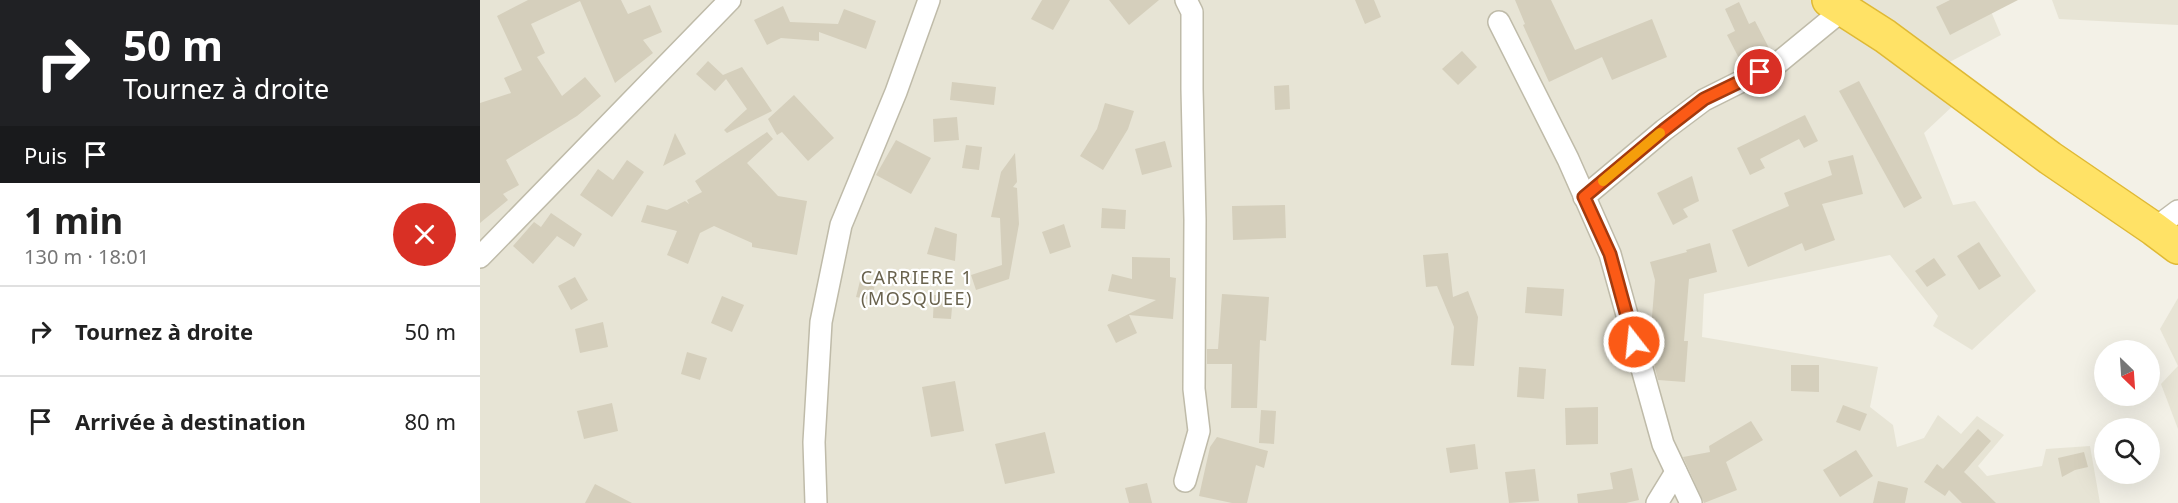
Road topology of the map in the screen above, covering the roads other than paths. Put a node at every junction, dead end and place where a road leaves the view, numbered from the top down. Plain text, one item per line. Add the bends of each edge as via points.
1 (730, 0) edge
2 (929, 0) edge
3 (1186, 0) edge
4 (1837, 4) edge
5 (1499, 22) dead end
6 (1584, 197) junction
7 (2170, 229) edge
8 (480, 256) edge
9 (1676, 472) junction
10 (1185, 481) dead end
11 (816, 503) edge
12 (1656, 503) edge
13 (1691, 503) edge

1 - 8 street
2 - 11 street via 841,225 821,322 814,442
3 - 10 street via 1192,12 1194,389 1199,431
4 - 6 street via 1778,63 1704,99
4 - 7 highway via 2050,158
5 - 6 street
6 - 9 street via 1610,254 1663,444
9 - 12 street
9 - 13 street

